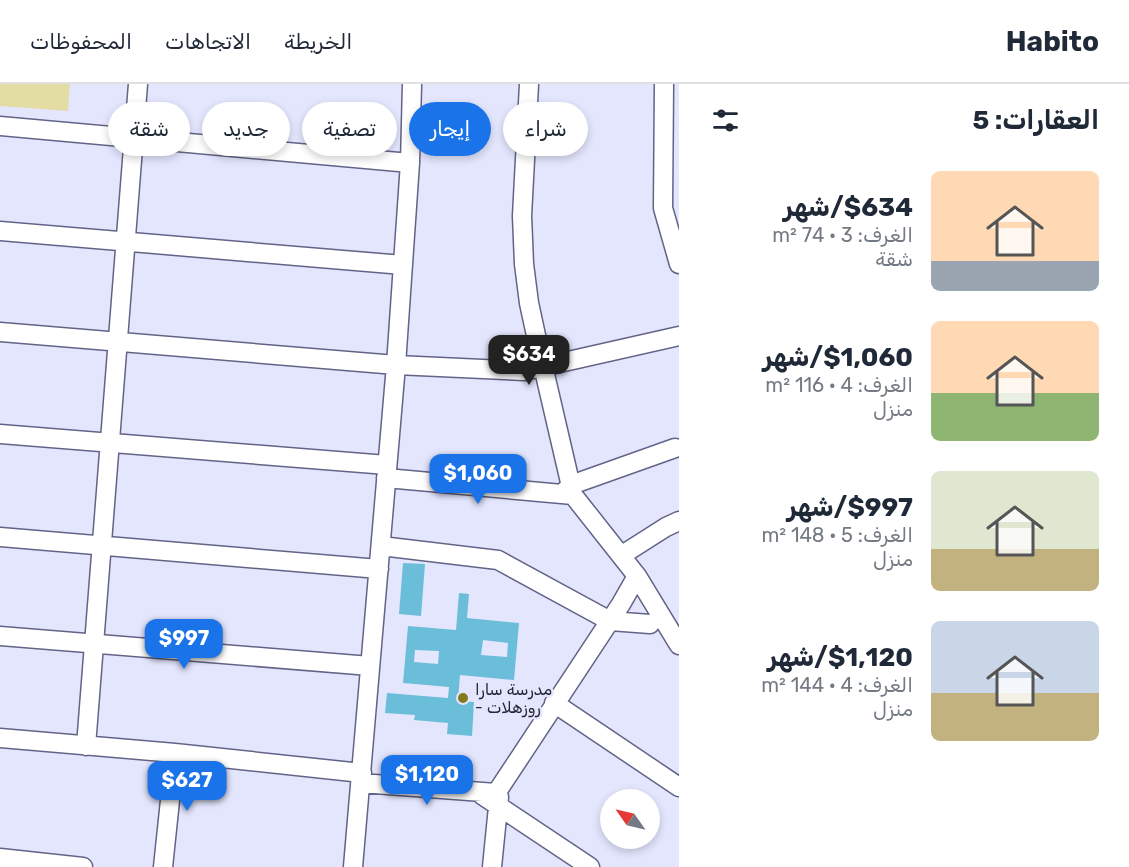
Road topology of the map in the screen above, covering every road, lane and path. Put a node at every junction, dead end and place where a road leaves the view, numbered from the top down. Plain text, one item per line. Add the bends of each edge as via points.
1 (138, 84) edge
2 (412, 84) edge
3 (530, 84) edge
4 (664, 84) edge
5 (137, 102) edge
6 (0, 126) edge
7 (108, 136) edge
8 (190, 143) edge
9 (133, 156) edge
10 (410, 163) junction
11 (671, 206) edge
12 (0, 231) edge
13 (126, 242) junction
14 (679, 264) edge
15 (403, 265) junction
16 (0, 332) edge
17 (679, 336) edge
18 (118, 342) junction
19 (396, 365) junction
20 (543, 367) junction
21 (0, 434) edge
22 (110, 443) junction
23 (675, 448) dead end
24 (386, 472) junction
25 (569, 492) junction
26 (679, 522) edge
27 (0, 537) edge
28 (102, 545) junction
29 (381, 546) junction
30 (622, 555) junction
31 (379, 569) junction
32 (637, 576) junction
33 (621, 604) junction
34 (610, 621) junction
35 (650, 624) junction
36 (0, 636) edge
37 (94, 644) junction
38 (679, 645) edge
39 (370, 666) junction
40 (554, 703) junction
41 (0, 738) edge
42 (86, 746) junction
43 (175, 753) junction
44 (361, 778) junction
45 (679, 787) edge
46 (493, 796) junction
47 (0, 858) edge
48 (83, 867) edge
49 (164, 867) edge
50 (353, 867) edge
51 (492, 867) edge
52 (590, 867) edge

1 - 5 street
2 - 10 street
3 - 20 street via 522,216 529,303
4 - 11 street
6 - 7 street
8 - 10 street
9 - 13 street
10 - 15 street
11 - 14 street
12 - 13 street
13 - 15 street
13 - 18 street
15 - 19 street
16 - 18 street
17 - 20 street
18 - 19 street
18 - 22 street
19 - 20 street via 524,371
19 - 24 street
20 - 25 street
21 - 22 street
22 - 24 street
22 - 28 street
23 - 25 street
24 - 25 street
24 - 29 street
25 - 30 street
26 - 30 street
27 - 28 street
28 - 31 street
28 - 37 street
29 - 31 street
29 - 34 street via 498,560
30 - 32 street
31 - 39 street
32 - 33 street
32 - 38 street
33 - 34 street
33 - 35 street
34 - 35 street
34 - 40 street
35 - 38 street
36 - 37 street
37 - 39 street
37 - 42 street
39 - 44 street
40 - 45 street
40 - 46 street
41 - 42 street
42 - 43 street
43 - 44 street
43 - 49 street
44 - 46 street
44 - 50 street
46 - 51 street
46 - 52 street
47 - 48 street

